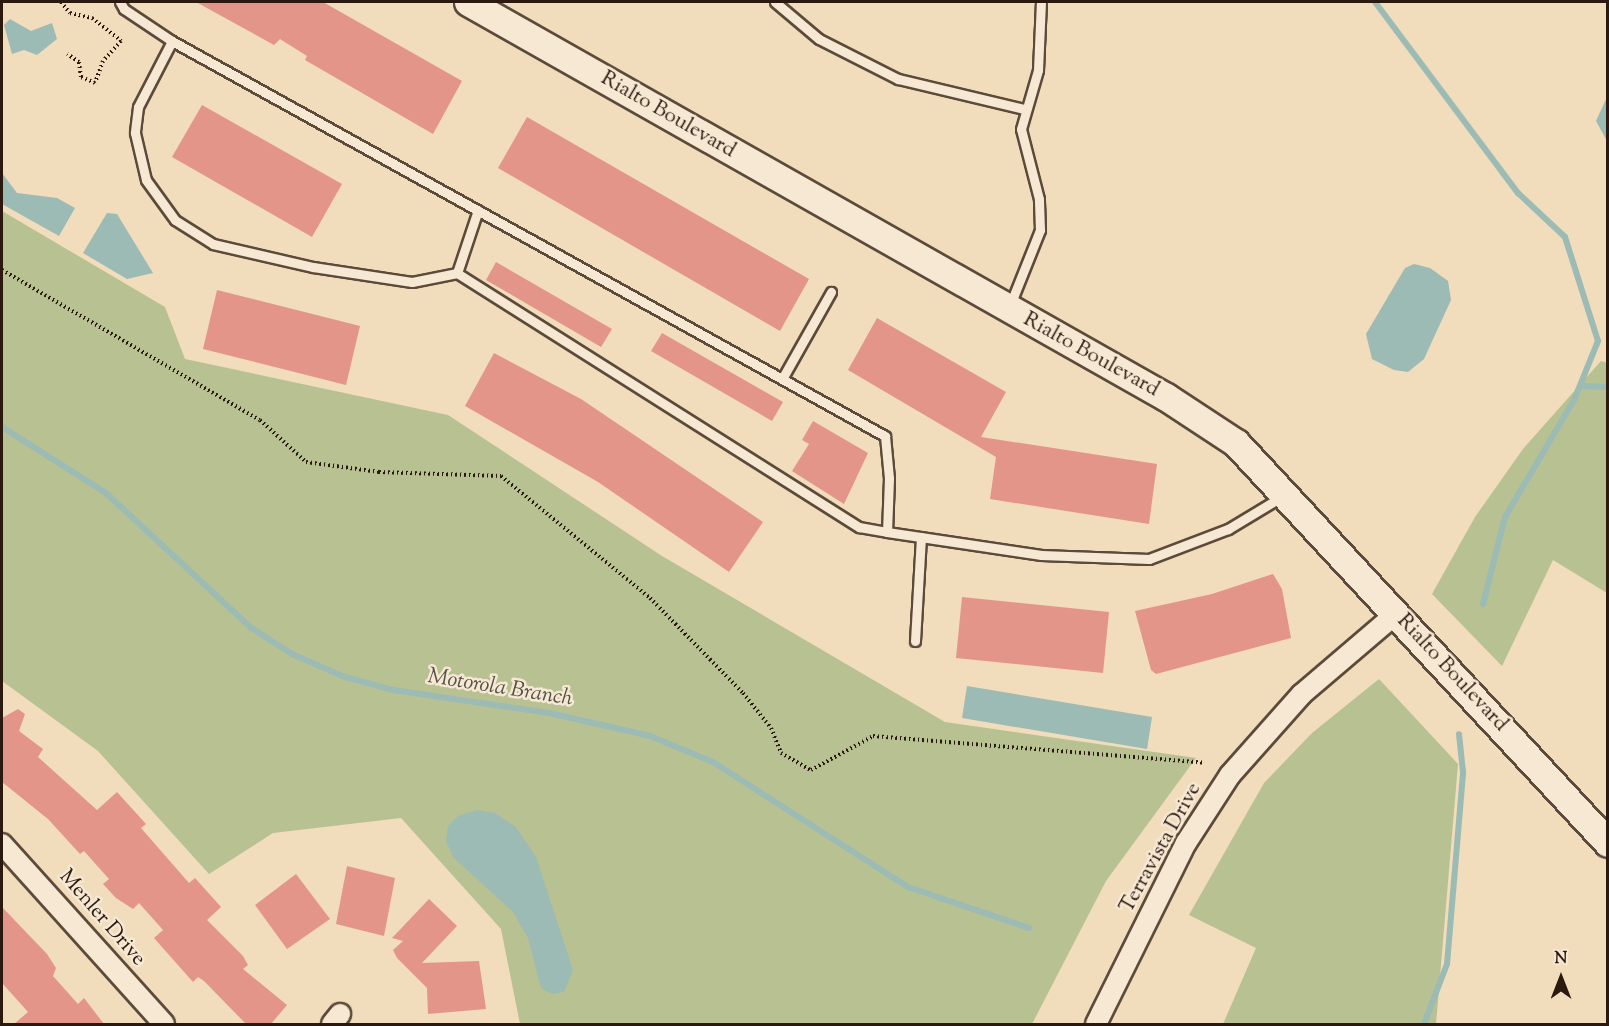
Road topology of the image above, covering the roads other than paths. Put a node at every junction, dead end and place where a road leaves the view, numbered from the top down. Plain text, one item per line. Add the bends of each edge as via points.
1 (120, 2) edge
2 (468, 2) edge
3 (775, 2) edge
4 (1041, 2) edge
5 (172, 41) junction
6 (1024, 109) junction
7 (478, 210) junction
8 (457, 273) junction
9 (831, 292) dead end
10 (1008, 309) junction
11 (782, 379) junction
12 (1287, 493) junction
13 (887, 532) junction
14 (921, 537) junction
15 (1397, 613) junction
16 (915, 641) dead end
17 (1608, 843) edge
18 (2, 844) edge
19 (164, 1024) edge
20 (1096, 1024) edge

1 - 5 lane via 124,9
2 - 10 street, Rialto Boulevard
3 - 6 lane via 819,39 898,79
4 - 6 lane via 1038,70
5 - 7 lane
5 - 8 lane via 138,107 135,133 146,180 176,220 213,244 313,267 411,282
6 - 10 lane via 1022,145 1039,199 1040,230 1029,266
7 - 8 lane
7 - 11 lane
8 - 13 lane via 859,527
9 - 11 lane
10 - 12 street, Rialto Boulevard via 1206,422 1236,443
11 - 13 lane via 885,436 890,478
12 - 14 lane via 1228,529 1149,560 1041,555
12 - 15 street, Rialto Boulevard
13 - 14 lane
14 - 16 lane
15 - 17 street, Rialto Boulevard
15 - 20 street, Terravista Drive via 1295,701 1230,775 1186,843
18 - 19 street, Menler Drive

